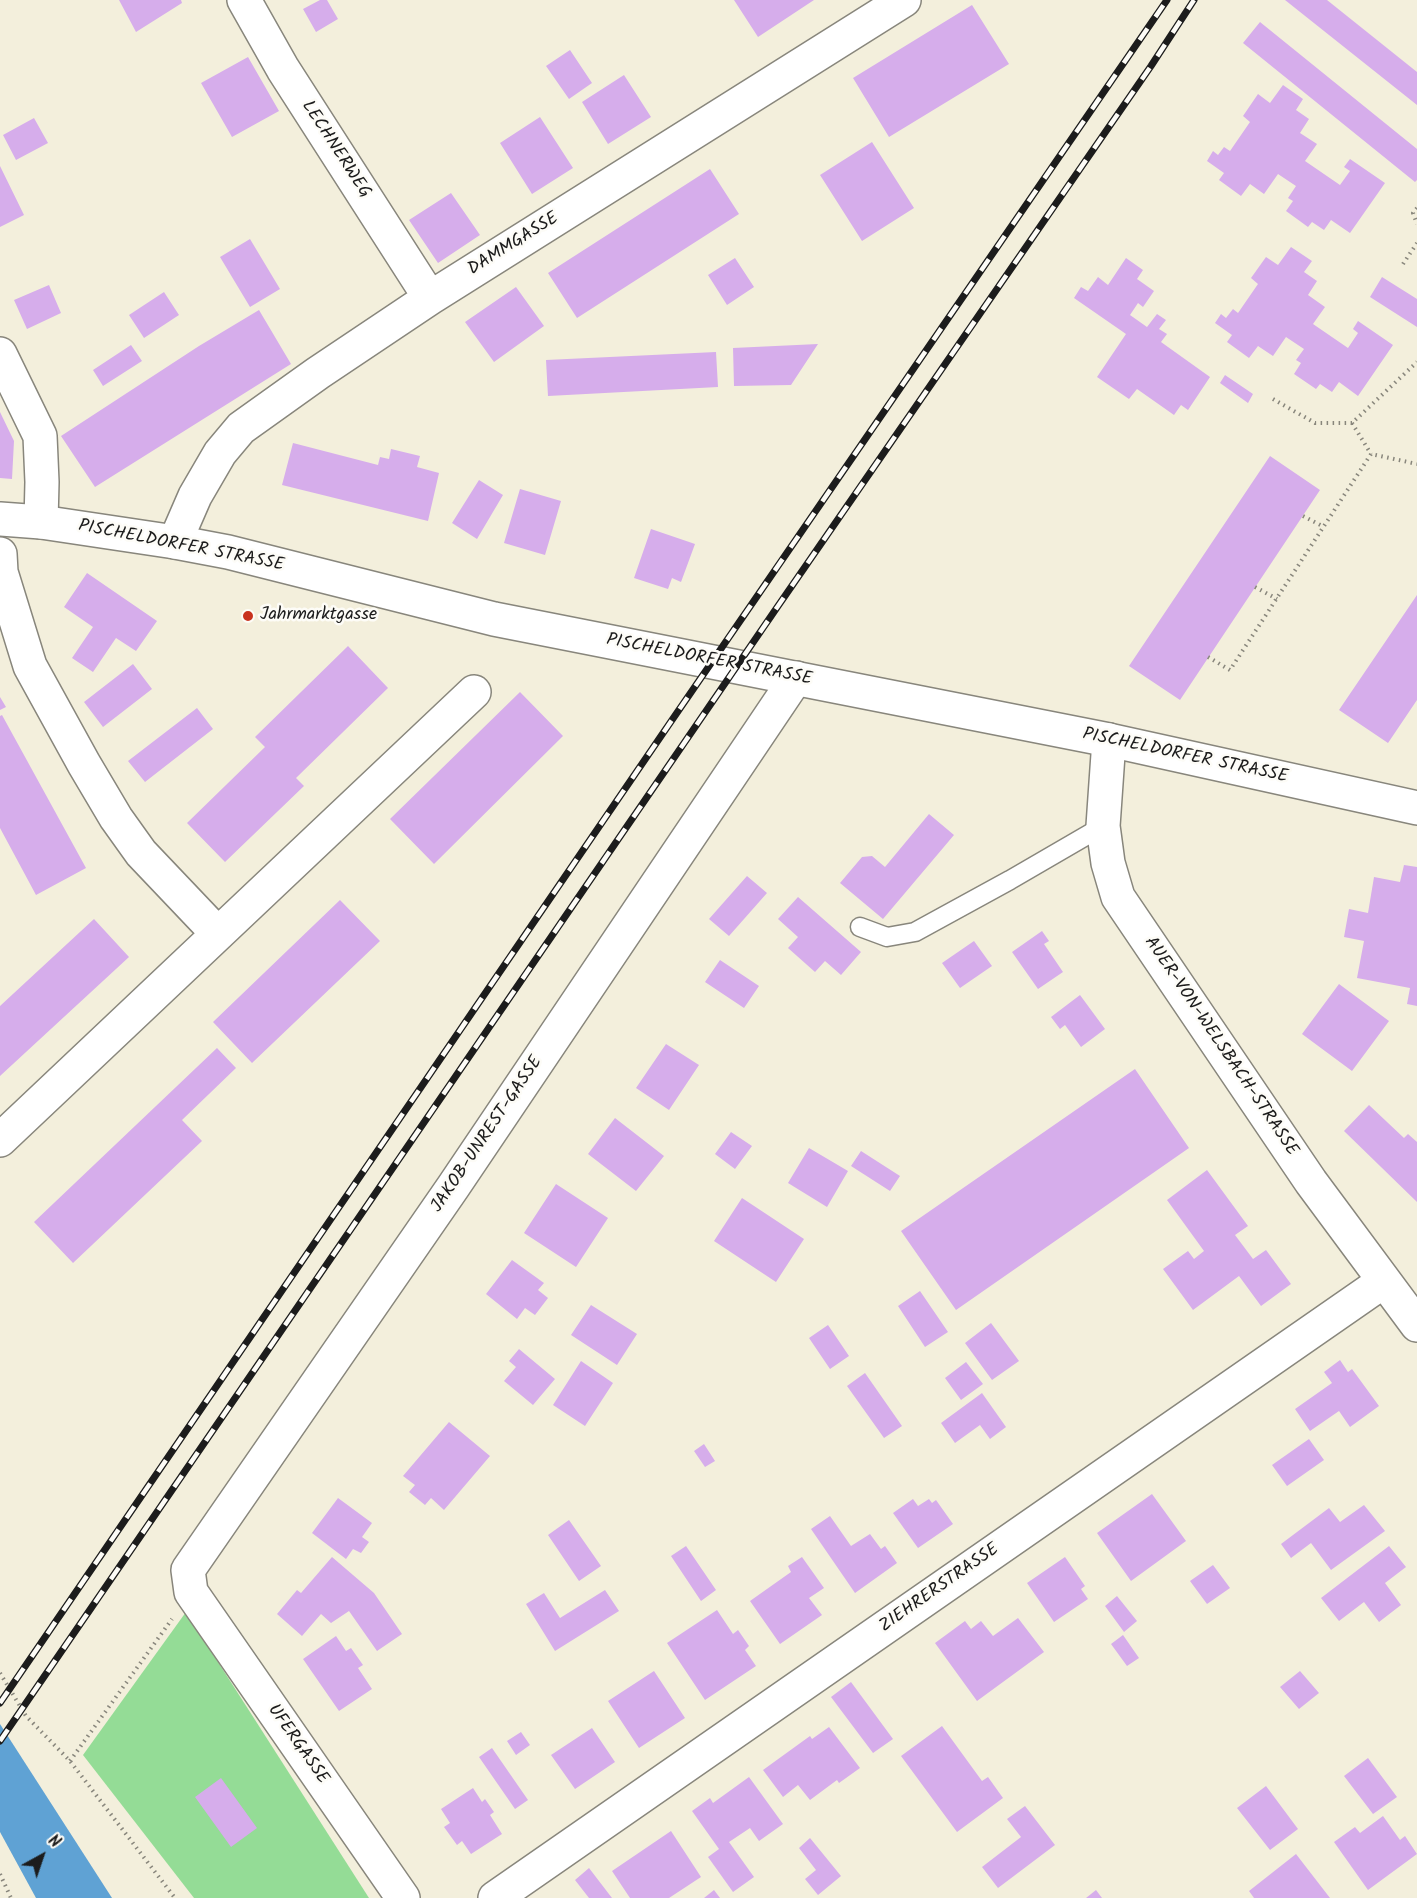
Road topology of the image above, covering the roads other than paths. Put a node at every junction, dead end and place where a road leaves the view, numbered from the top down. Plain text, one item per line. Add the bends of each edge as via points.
1 (244, 0) edge
2 (904, 0) edge
3 (430, 298) junction
4 (0, 354) edge
5 (0, 519) edge
6 (41, 522) junction
7 (175, 542) junction
8 (0, 554) edge
9 (796, 678) junction
10 (474, 692) dead end
11 (1109, 740) junction
12 (1417, 808) edge
13 (1103, 826) junction
14 (860, 927) dead end
15 (218, 934) junction
16 (0, 1140) edge
17 (1384, 1281) junction
18 (1417, 1325) edge
19 (191, 1592) joint
20 (403, 1898) edge
21 (495, 1898) edge

1 - 3 street, LECHNERWEG via 283,69
2 - 3 street, DAMMGASSE
3 - 7 street, DAMMGASSE via 241,428 215,461
4 - 6 street via 40,436
5 - 6 street, PISCHELDORFER STRASSE
6 - 7 street, PISCHELDORFER STRASSE
7 - 9 street, PISCHELDORFER STRASSE via 494,619
8 - 15 street via 30,666 84,764 141,853
9 - 11 street, PISCHELDORFER STRASSE
9 - 19 street, JAKOB-UNREST-GASSE via 453,1187 188,1570
10 - 15 street
11 - 12 street, PISCHELDORFER STRASSE
11 - 13 street, AUER-VON-WELSBACH-STRASSE
13 - 14 lane via 915,932 887,937
13 - 17 street, AUER-VON-WELSBACH-STRASSE via 1118,897 1311,1182
15 - 16 street
17 - 18 street, AUER-VON-WELSBACH-STRASSE
17 - 21 street, ZIEHRERSTRASSE
19 - 20 street, UFERGASSE

